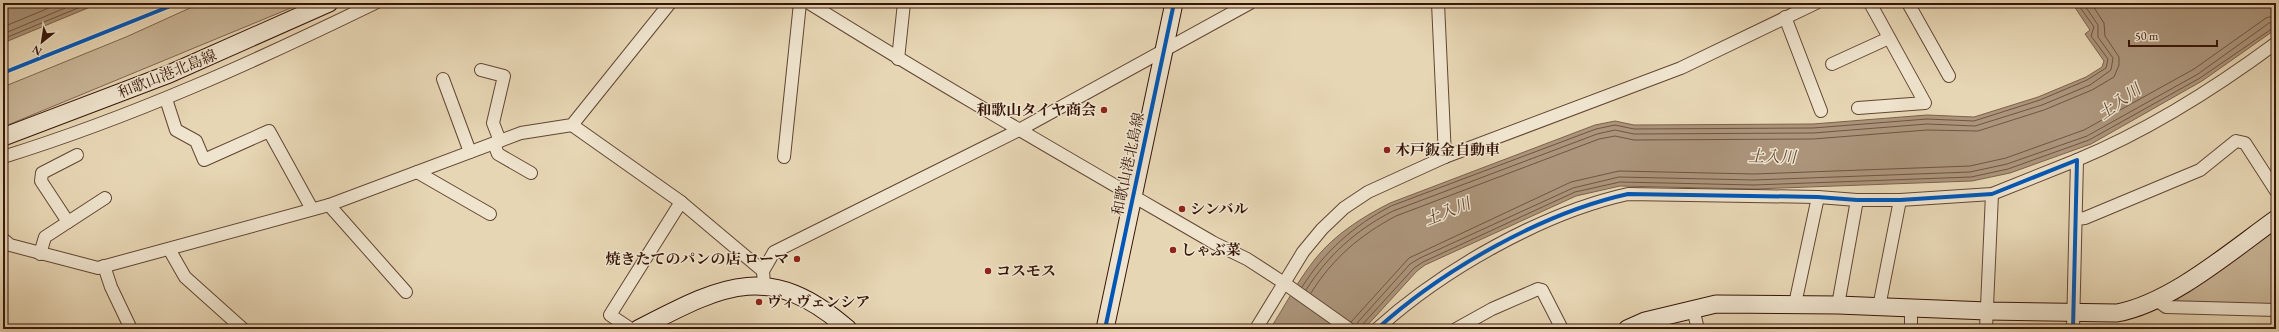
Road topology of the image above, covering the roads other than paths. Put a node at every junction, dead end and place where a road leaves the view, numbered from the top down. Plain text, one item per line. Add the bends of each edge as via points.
1 (329, 3) edge
2 (375, 3) edge
3 (670, 3) edge
4 (800, 3) edge
5 (809, 3) edge
6 (904, 3) edge
7 (1174, 3) edge
8 (1250, 3) edge
9 (1438, 3) edge
10 (1816, 3) edge
11 (1870, 3) edge
12 (1908, 3) edge
13 (1785, 17) junction
14 (1889, 38) junction
15 (2276, 43) edge
16 (1164, 51) junction
17 (898, 59) junction
18 (1832, 64) dead end
19 (481, 70) dead end
20 (1949, 76) dead end
21 (443, 79) dead end
22 (166, 99) junction
23 (1858, 108) dead end
24 (1821, 111) dead end
25 (572, 125) junction
26 (1019, 130) junction
27 (3, 137) edge
28 (497, 142) junction
29 (470, 152) junction
30 (77, 155) dead end
31 (3, 156) edge
32 (784, 157) dead end
33 (1445, 157) junction
34 (2077, 160) junction
35 (417, 172) junction
36 (531, 173) dead end
37 (2276, 191) edge
38 (1992, 194) junction
39 (1134, 196) junction
40 (1818, 197) junction
41 (105, 198) dead end
42 (1857, 200) junction
43 (1900, 200) junction
44 (681, 202) junction
45 (329, 205) junction
46 (312, 209) junction
47 (490, 214) dead end
48 (2076, 219) junction
49 (2276, 219) edge
50 (68, 222) junction
51 (3, 239) edge
52 (169, 249) junction
53 (40, 254) junction
54 (104, 266) junction
55 (764, 278) junction
56 (1287, 285) junction
57 (406, 292) dead end
58 (2155, 299) junction
59 (1795, 304) junction
60 (1838, 305) junction
61 (1879, 306) junction
62 (1911, 308) junction
63 (1693, 309) junction
64 (2276, 310) edge
65 (1987, 311) junction
66 (2074, 312) junction
67 (131, 329) edge
68 (243, 329) edge
69 (632, 329) edge
70 (638, 329) edge
71 (848, 329) edge
72 (1105, 329) edge
73 (1256, 329) edge
74 (1349, 329) edge
75 (1377, 329) edge
76 (1456, 329) edge
77 (1562, 329) edge
78 (1627, 329) edge
79 (1698, 329) edge
80 (1911, 329) edge
81 (1986, 329) edge
82 (2073, 329) edge

1 - 27 street, 和歌山港北島線 via 169,74
2 - 22 street
3 - 25 street
4 - 32 street
5 - 17 street
6 - 17 street
7 - 16 street, 和歌山港北島線
8 - 16 street
9 - 33 street
10 - 13 street
11 - 14 street
12 - 20 street
13 - 24 street
13 - 33 street via 1681,68
14 - 18 street
14 - 23 street via 1925,103
15 - 34 street via 2177,111 2139,132
16 - 26 street
16 - 39 street, 和歌山港北島線
17 - 26 street
19 - 28 street via 504,76 493,122
21 - 29 street
22 - 31 street via 77,134
22 - 46 street via 176,130 196,141 204,160 269,131
25 - 28 street via 521,133
25 - 44 street
26 - 39 street
26 - 55 street via 774,252
28 - 29 street
28 - 36 street via 498,154
29 - 35 street
30 - 50 street via 42,173 41,181
33 - 56 street via 1368,192 1344,208 1303,252
34 - 38 street
34 - 48 street
35 - 45 street
35 - 47 street
37 - 48 street via 2244,143 2236,141 2200,170 2152,192 2085,218
38 - 43 street
38 - 65 street
39 - 56 street via 1214,243 1247,259
39 - 72 street, 和歌山港北島線
40 - 42 street
40 - 59 street
40 - 75 street via 1628,194 1588,204 1522,233 1469,262 1404,304
41 - 50 street
42 - 43 street
42 - 60 street
43 - 61 street
44 - 55 street
44 - 69 street via 610,315
45 - 46 street
45 - 57 street
46 - 52 street
48 - 66 street
49 - 58 street via 2175,289
50 - 53 street via 45,237
51 - 53 street via 10,245
52 - 54 street
52 - 68 street via 186,277
53 - 54 street via 98,268
54 - 67 street
55 - 70 street via 696,299
55 - 71 street via 819,306
56 - 73 street
56 - 74 street
58 - 64 street via 2166,307
58 - 66 street via 2134,310 2117,313
59 - 60 street
59 - 63 street via 1716,304
60 - 61 street
61 - 62 street
62 - 65 street
62 - 80 street
63 - 78 street via 1645,321
63 - 79 street
65 - 66 street
65 - 81 street
66 - 82 street
76 - 77 street via 1492,309 1538,290 1542,290

